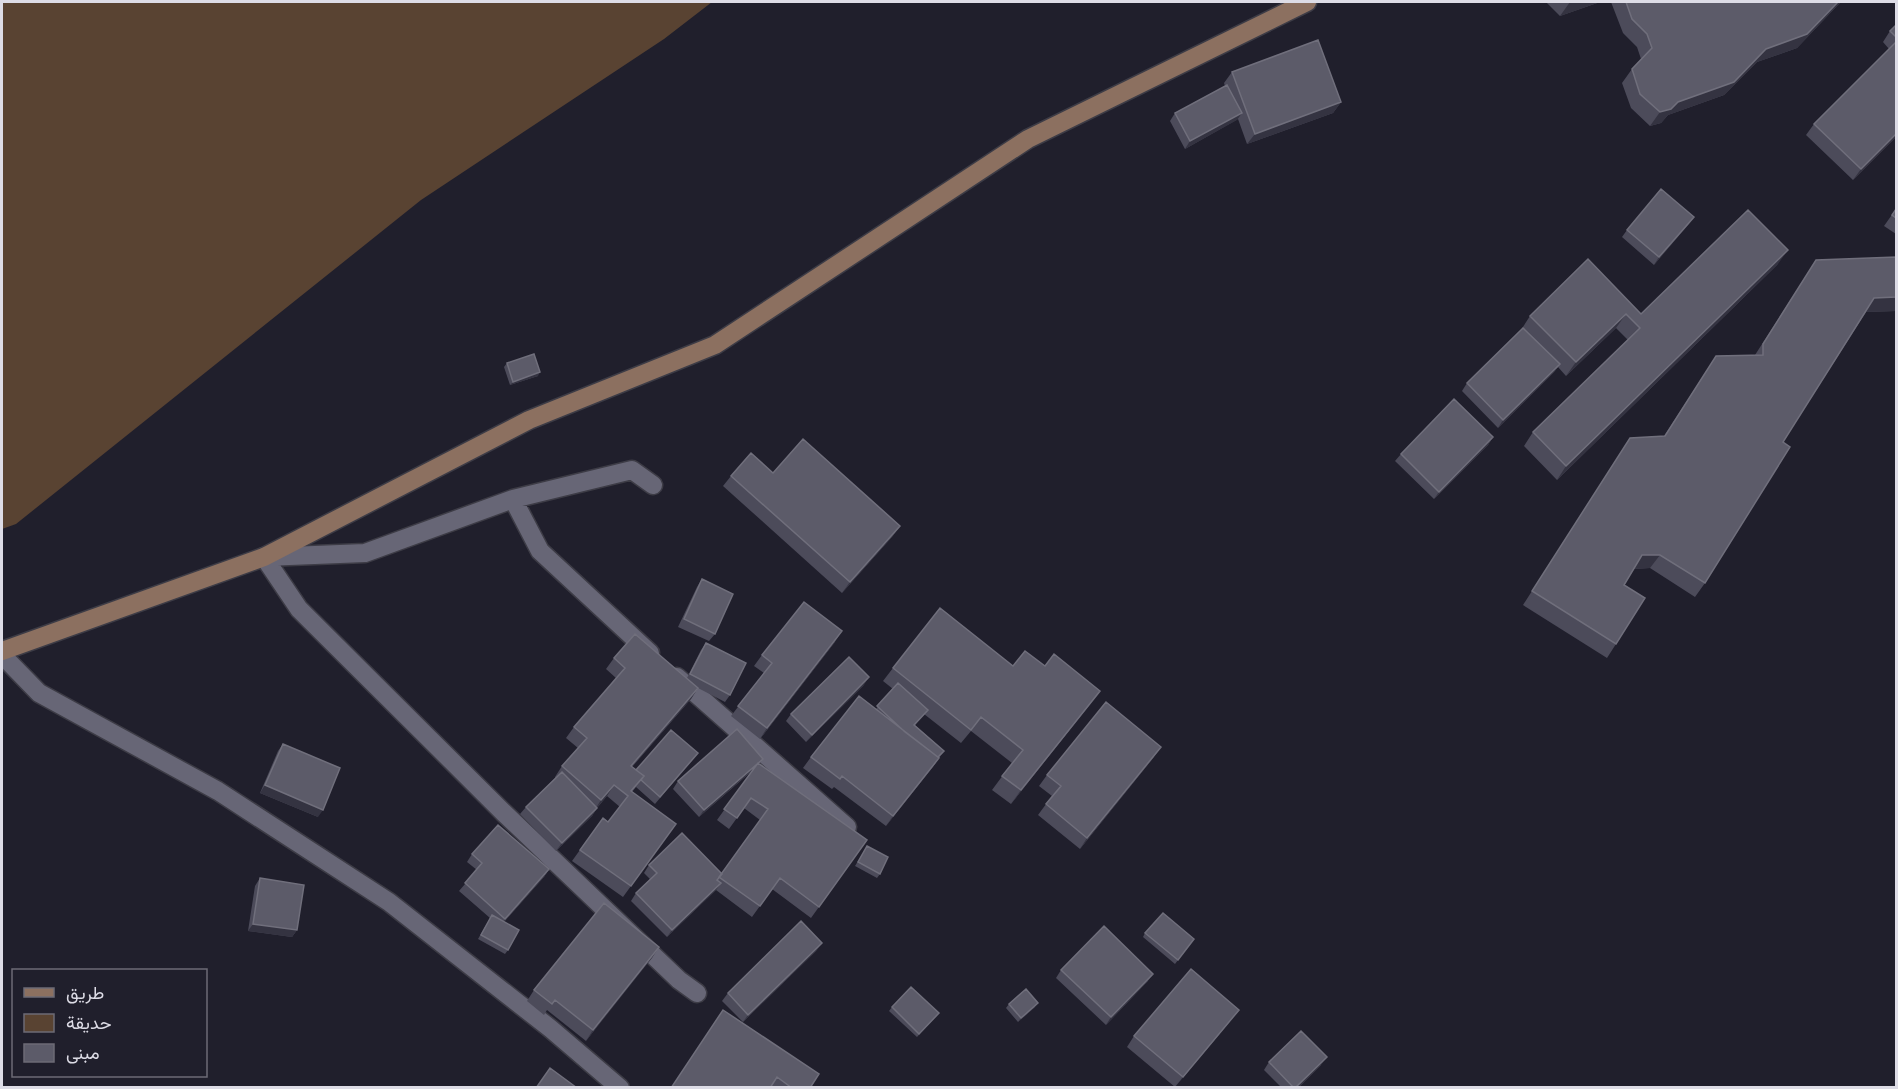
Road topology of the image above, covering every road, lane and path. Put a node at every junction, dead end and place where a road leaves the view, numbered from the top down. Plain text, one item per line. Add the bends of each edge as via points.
1 (1307, 2) edge
2 (653, 485) dead end
3 (513, 499) junction
4 (264, 557) junction
5 (2, 653) edge
6 (847, 827) edge
7 (697, 993) dead end
8 (620, 1088) edge

1 - 4 street via 1028,139 715,345 529,420
2 - 3 street via 632,470
3 - 4 street via 365,553
3 - 6 street via 540,551
4 - 5 street
4 - 7 street via 299,609 504,813
5 - 8 street via 39,693 218,791 389,902

